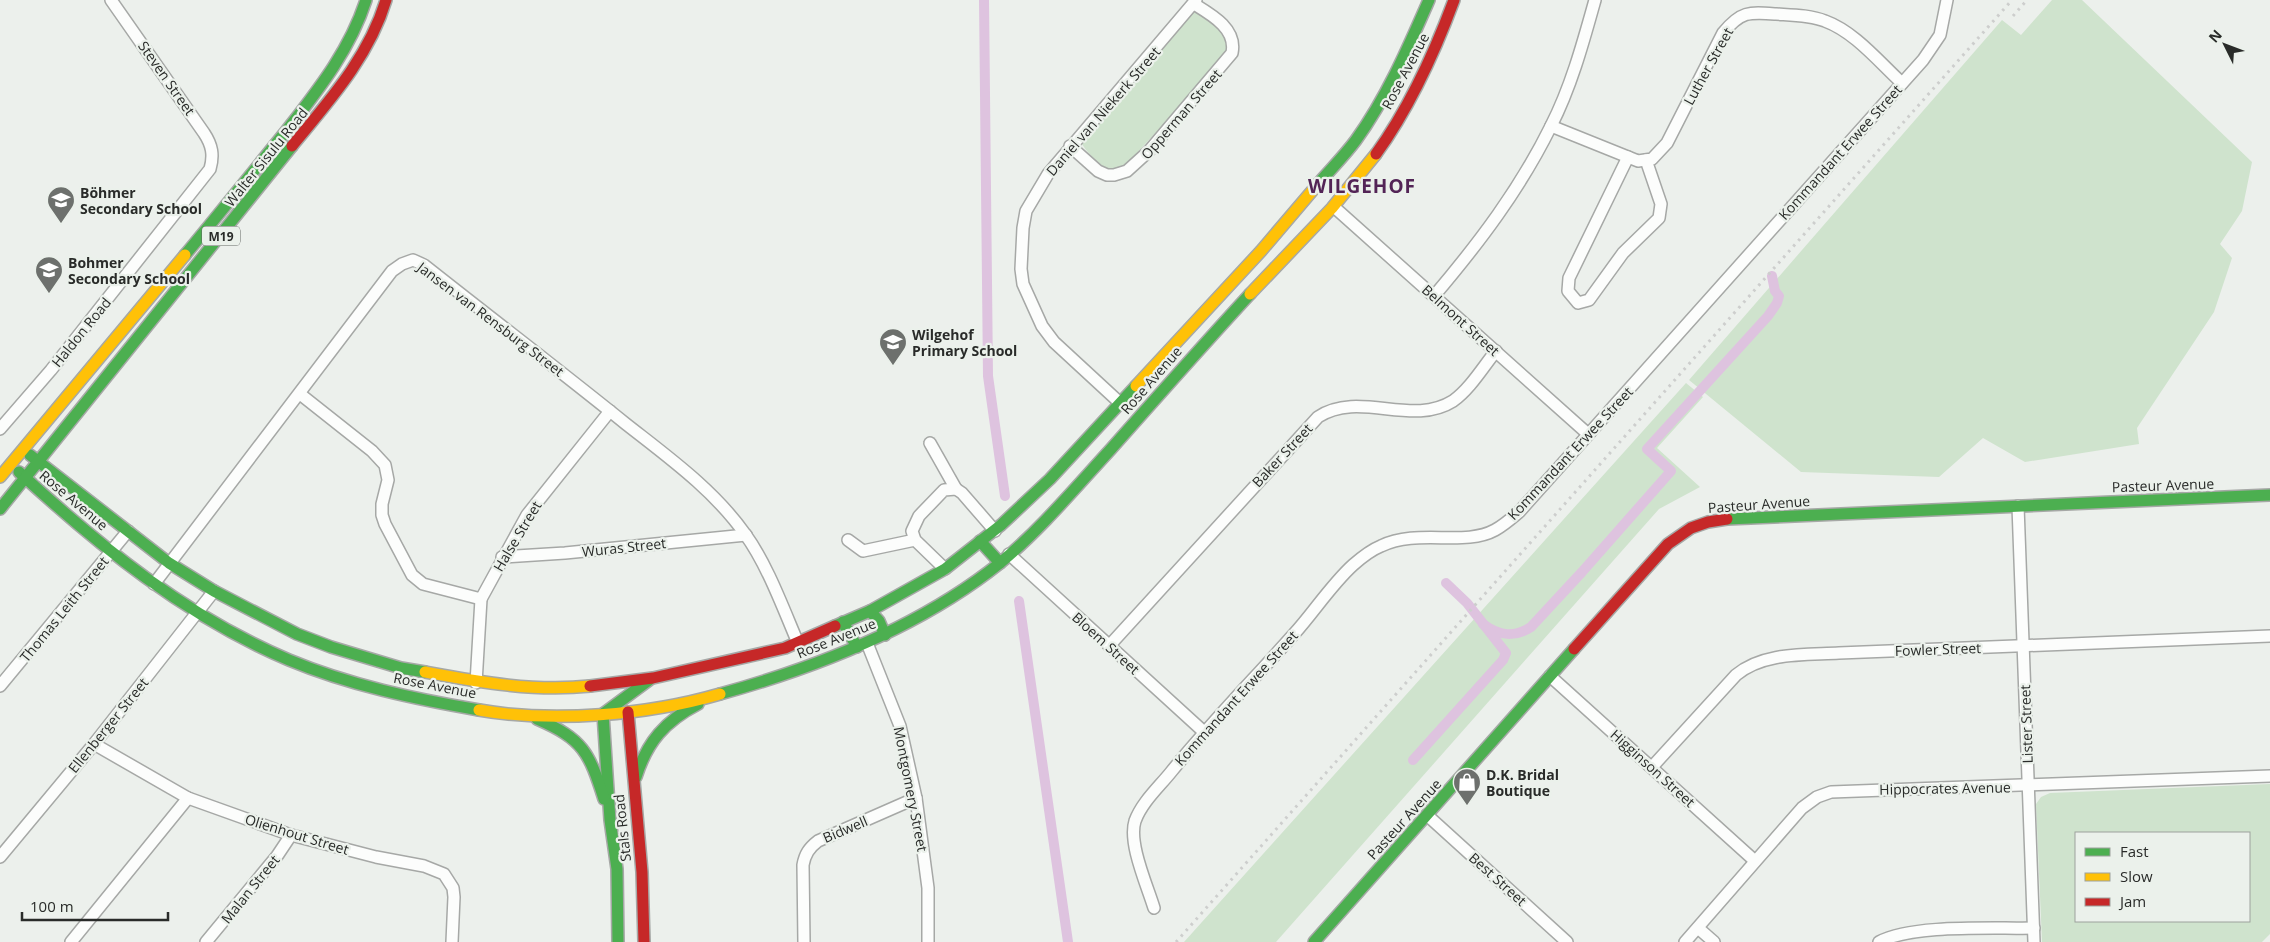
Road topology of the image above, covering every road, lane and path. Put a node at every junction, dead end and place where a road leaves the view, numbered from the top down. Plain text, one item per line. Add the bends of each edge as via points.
1 (111, 0) edge
2 (366, 0) edge
3 (386, 0) edge
4 (1429, 0) edge
5 (1454, 0) edge
6 (1595, 0) edge
7 (1947, 0) edge
8 (1195, 2) edge
9 (335, 67) junction
10 (349, 76) junction
11 (1902, 83) junction
12 (1552, 126) junction
13 (1070, 146) junction
14 (1628, 157) junction
15 (1646, 160) junction
16 (212, 161) joint
17 (1338, 182) junction
18 (1305, 201) junction
19 (1334, 207) junction
20 (1324, 217) junction
21 (185, 254) junction
22 (198, 264) junction
23 (1434, 296) junction
24 (116, 338) junction
25 (130, 348) junction
26 (1496, 351) junction
27 (1130, 390) junction
28 (300, 394) junction
29 (1119, 402) junction
30 (1147, 406) junction
31 (610, 411) junction
32 (1106, 416) junction
33 (0, 429) edge
34 (1125, 432) junction
35 (1588, 434) junction
36 (930, 444) dead end
37 (23, 450) junction
38 (39, 461) junction
39 (10, 465) junction
40 (0, 477) edge
41 (25, 478) junction
42 (956, 489) junction
43 (2270, 495) edge
44 (2018, 506) junction
45 (0, 509) edge
46 (128, 531) junction
47 (1007, 534) junction
48 (746, 535) junction
49 (848, 540) dead end
50 (915, 540) junction
51 (980, 541) junction
52 (111, 552) junction
53 (1009, 554) junction
54 (502, 557) junction
55 (1000, 563) junction
56 (169, 564) junction
57 (944, 569) junction
58 (154, 584) junction
59 (214, 591) junction
60 (481, 600) junction
61 (870, 610) junction
62 (198, 612) junction
63 (843, 622) junction
64 (815, 635) junction
65 (885, 635) junction
66 (2270, 636) edge
67 (798, 643) junction
68 (862, 645) junction
69 (1109, 646) junction
70 (2023, 646) junction
71 (785, 648) junction
72 (828, 659) junction
73 (796, 671) junction
74 (1550, 676) junction
75 (653, 678) junction
76 (476, 682) junction
77 (0, 686) edge
78 (578, 687) junction
79 (717, 695) junction
80 (618, 702) junction
81 (628, 712) junction
82 (603, 714) junction
83 (531, 716) junction
84 (1204, 732) junction
85 (94, 744) junction
86 (1652, 767) junction
87 (2270, 776) edge
88 (2029, 786) junction
89 (633, 787) junction
90 (188, 798) junction
91 (916, 798) junction
92 (1428, 816) junction
93 (610, 820) junction
94 (290, 835) junction
95 (0, 857) edge
96 (1755, 862) junction
97 (1154, 908) dead end
98 (1698, 928) junction
99 (2034, 928) junction
100 (1904, 937) edge
101 (71, 942) edge
102 (206, 942) edge
103 (452, 942) edge
104 (618, 942) edge
105 (644, 942) edge
106 (804, 942) edge
107 (928, 942) edge
108 (1314, 942) edge
109 (1568, 942) edge
110 (1685, 942) edge
111 (1714, 942) edge
112 (1878, 942) edge
113 (2034, 942) edge

1 - 16 street, Steven Street via 199,123 210,142
2 - 9 main road, Walter Sisulu Road / M19 via 360,19
3 - 10 main road, Walter Sisulu Road / M19 via 368,44
4 - 17 main road, Rose Avenue via 1395,76 1355,141
5 - 17 main road, Rose Avenue via 1436,47 1368,164
6 - 12 street via 1572,76
7 - 11 street, Kommandant Erwee Street via 1935,46
8 - 13 street, Daniel van Niekerk Street
8 - 13 street, Opperman Street via 1223,24 1232,36 1232,53 1149,151 1127,171 1114,176 1098,171
9 - 10 main road
9 - 21 main road, Walter Sisulu Road / M19
10 - 22 main road, Walter Sisulu Road / M19
11 - 15 street, Luther Street via 1838,26 1798,15 1748,12 1733,21 1723,33 1667,143 1658,155
11 - 35 street, Kommandant Erwee Street
12 - 14 street
12 - 23 street via 1491,226
13 - 29 street, Daniel van Niekerk Street via 1048,174 1026,211 1021,246 1023,284 1042,326 1054,342
14 - 15 street
14 - 15 street via 1569,278 1568,291 1578,303 1589,300 1623,253 1659,218 1661,204
16 - 33 street, Haldon Road via 206,176
17 - 18 main road, Rose Avenue
17 - 19 main road, Rose Avenue
18 - 20 main road
18 - 27 main road, Rose Avenue
19 - 20 main road, Rose Avenue
19 - 23 street, Belmont Street
20 - 30 main road, Rose Avenue
21 - 22 main road
21 - 24 main road, Walter Sisulu Road / M19
22 - 25 main road, Walter Sisulu Road / M19
23 - 26 street, Belmont Street
24 - 25 main road
24 - 37 main road, Walter Sisulu Road / M19
25 - 38 main road, Walter Sisulu Road / M19
26 - 35 street, Belmont Street
26 - 69 street, Baker Street via 1455,399 1437,408 1424,412 1345,406 1318,416
27 - 29 main road, Rose Avenue
27 - 30 main road
28 - 31 street, Jansen van Rensburg Street via 392,271 413,260 424,265
28 - 56 street, Jansen van Rensburg Street
28 - 60 street via 385,464 388,480 382,514 412,575 422,584
29 - 32 main road, Rose Avenue
30 - 34 main road, Rose Avenue
31 - 48 street, Jansen van Rensburg Street via 691,476 728,512
31 - 54 street, Halse Street via 527,515
32 - 34 main road
32 - 47 main road, Rose Avenue via 1050,478
34 - 47 main road, Rose Avenue via 1072,493
35 - 84 street, Kommandant Erwee Street via 1519,512 1495,530 1455,537 1411,536 1366,554 1352,565
36 - 42 street
37 - 38 main road, Rose Avenue
37 - 39 main road, Walter Sisulu Road / M19
38 - 41 main road, Walter Sisulu Road / M19
38 - 46 main road, Rose Avenue
39 - 40 main road, Walter Sisulu Road / M19
39 - 41 main road, Rose Avenue
41 - 45 main road, Walter Sisulu Road / M19
41 - 52 main road, Rose Avenue
42 - 47 street
42 - 50 street via 944,490 919,516 912,531
43 - 44 main road, Pasteur Avenue
44 - 70 street, Lister Street
44 - 74 main road, Pasteur Avenue via 1728,519 1693,526 1671,540
46 - 52 street, Thomas Leith Street
46 - 56 main road, Rose Avenue
47 - 51 main road, Rose Avenue
47 - 53 main road, Rose Avenue
48 - 54 street, Wuras Street
48 - 67 street, Jansen van Rensburg Street
49 - 50 street via 863,551
50 - 57 street
51 - 55 main road
51 - 57 main road, Rose Avenue
52 - 58 main road, Rose Avenue
52 - 77 street, Thomas Leith Street
53 - 55 main road, Rose Avenue
53 - 69 street, Bloem Street
54 - 60 street, Halse Street
55 - 65 main road, Rose Avenue
56 - 58 street, Jansen van Rensburg Street
56 - 59 main road, Rose Avenue
57 - 61 main road, Rose Avenue
58 - 62 main road, Rose Avenue
59 - 62 street, Ellenberger Street
59 - 76 main road, Rose Avenue via 297,634 331,647 401,668
60 - 76 street, Halse Street
61 - 63 main road, Rose Avenue
61 - 65 main road
62 - 83 main road, Rose Avenue via 257,645 323,672 377,689 459,706
62 - 85 street, Ellenberger Street
63 - 64 main road, Rose Avenue
63 - 68 main road
64 - 67 main road, Rose Avenue
64 - 72 main road
65 - 68 main road, Rose Avenue
66 - 70 street, Fowler Street
67 - 71 main road, Rose Avenue
68 - 72 main road, Rose Avenue
68 - 91 street, Montgomery Street via 900,726
69 - 84 street, Bloem Street
70 - 86 street, Fowler Street via 1820,654 1759,661 1736,675
70 - 88 street, Lister Street
71 - 73 main road
71 - 75 main road, Rose Avenue
72 - 73 main road, Rose Avenue
73 - 79 main road, Rose Avenue
74 - 86 street, Higginson Street
74 - 92 main road, Pasteur Avenue
75 - 78 main road, Rose Avenue
75 - 80 main road
76 - 78 main road, Rose Avenue via 542,688
78 - 80 main road
79 - 81 main road, Rose Avenue
79 - 89 main road via 677,714 658,730 641,761
80 - 81 main road
80 - 82 main road
81 - 82 main road, Rose Avenue
81 - 89 main road, Stals Road
82 - 83 main road, Rose Avenue
82 - 93 main road, Stals Road
83 - 93 main road via 567,732 582,744 592,759
84 - 97 street, Kommandant Erwee Street via 1149,798 1136,819 1133,835
85 - 90 street, Olienhout Street
85 - 95 street, Ellenberger Street
86 - 96 street, Higginson Street
87 - 88 street, Hippocrates Avenue
88 - 96 street, Hippocrates Avenue via 1831,792 1802,808
88 - 99 street, Lister Street
89 - 105 main road, Stals Road via 642,872
90 - 94 street, Olienhout Street
90 - 101 street
91 - 106 street, Bidwell via 810,847 803,865
91 - 107 street, Montgomery Street via 928,888
92 - 108 main road, Pasteur Avenue
92 - 109 street, Best Street
93 - 104 main road, Stals Road via 617,868
94 - 102 street, Malan Street via 277,856
94 - 103 street, Olienhout Street via 424,866 444,874 452,888
96 - 98 street, Hippocrates Avenue
98 - 110 street, Hippocrates Avenue
98 - 111 street
99 - 100 street
99 - 113 street, Lister Street
100 - 112 street

